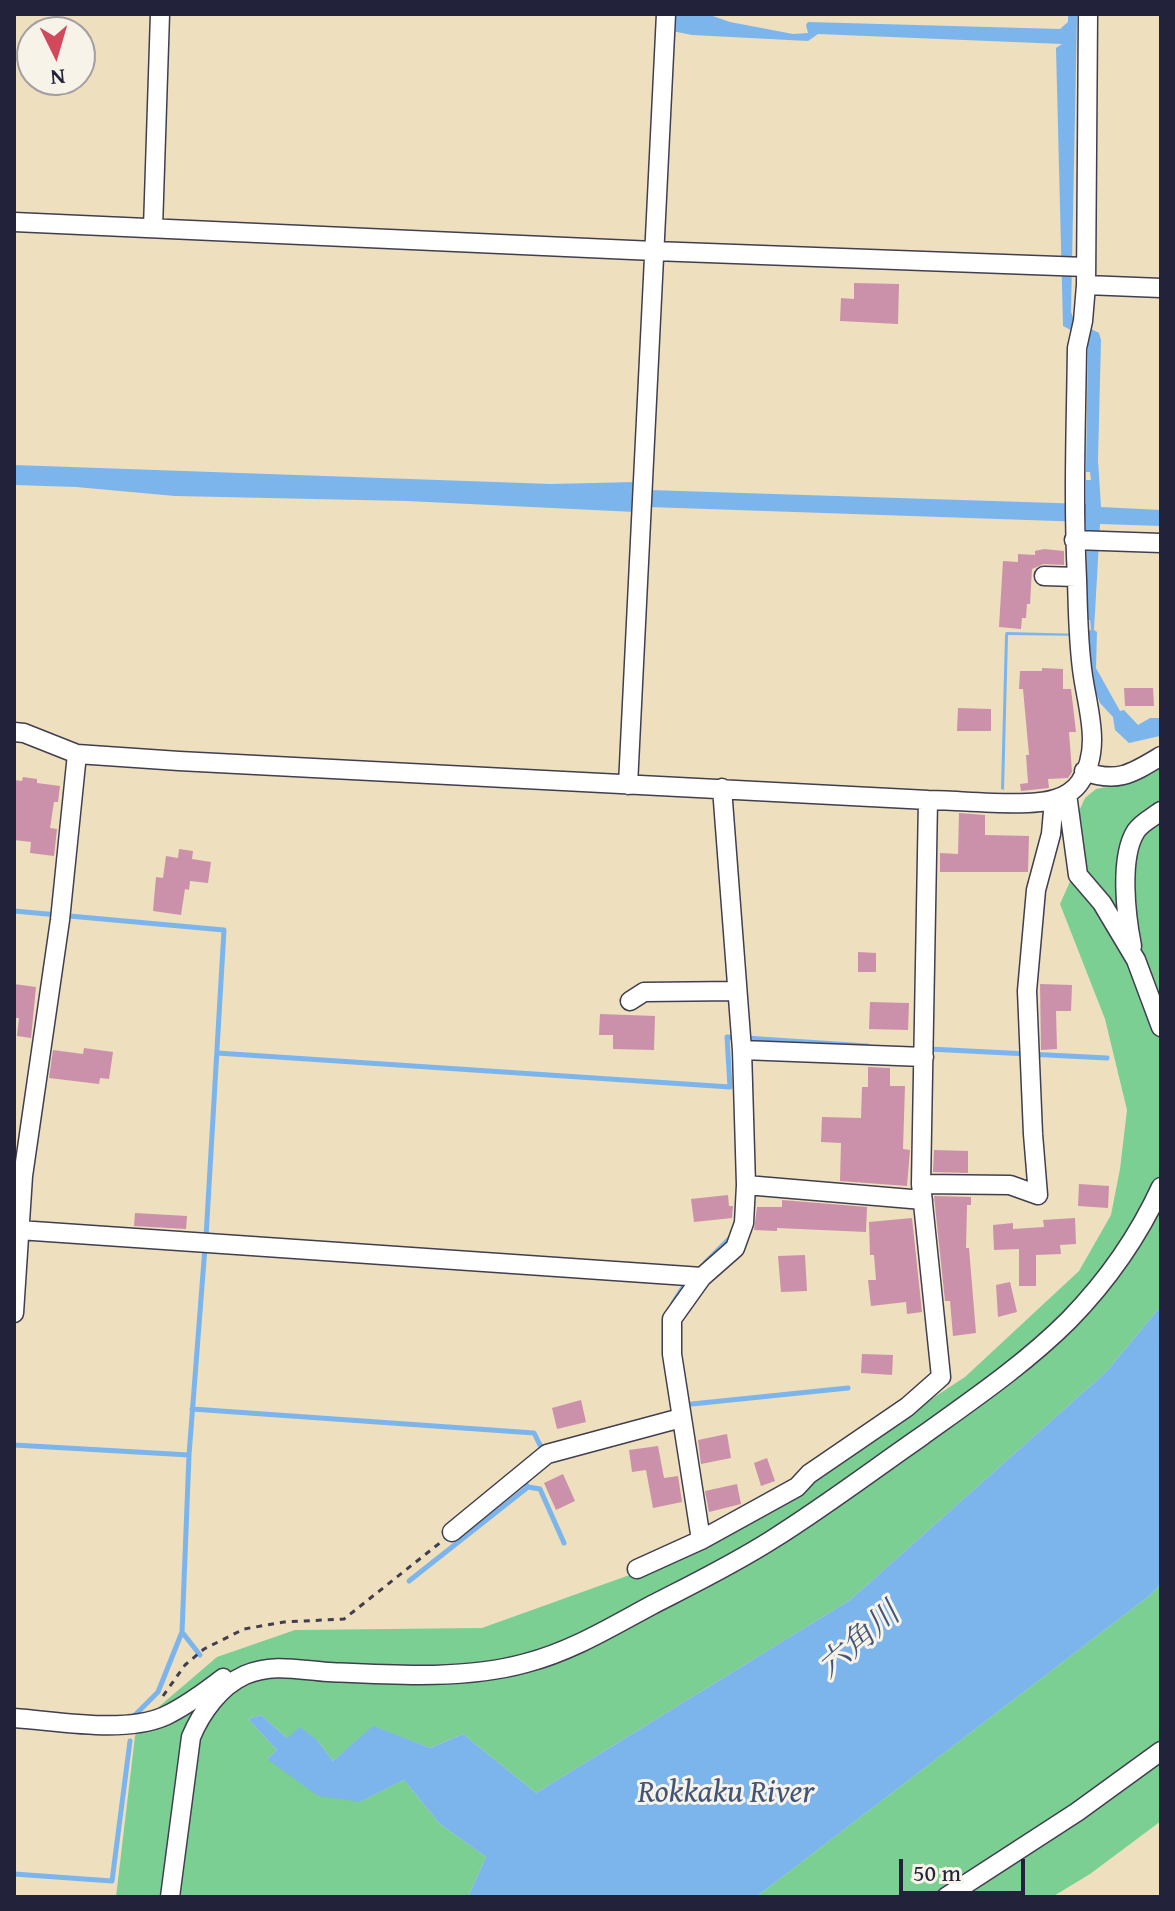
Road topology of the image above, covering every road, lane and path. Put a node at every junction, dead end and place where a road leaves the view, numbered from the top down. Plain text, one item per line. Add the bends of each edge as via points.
1 (160, 14) edge
2 (666, 14) edge
3 (1088, 14) edge
4 (14, 222) edge
5 (153, 228) junction
6 (654, 251) junction
7 (1076, 271) junction
8 (1161, 288) edge
9 (1074, 536) junction
10 (1161, 543) edge
11 (1044, 576) dead end
12 (1076, 577) junction
13 (14, 732) edge
14 (77, 754) junction
15 (1161, 756) edge
16 (1084, 771) junction
17 (628, 785) junction
18 (722, 788) junction
19 (1061, 797) junction
20 (928, 800) junction
21 (1161, 811) edge
22 (1136, 960) junction
23 (736, 991) junction
24 (630, 1001) dead end
25 (1161, 1027) edge
26 (741, 1042) junction
27 (925, 1051) junction
28 (19, 1176) edge
29 (746, 1185) junction
30 (1161, 1187) edge
31 (922, 1192) junction
32 (19, 1230) junction
33 (695, 1276) junction
34 (14, 1313) edge
35 (681, 1408) junction
36 (452, 1532) joint
37 (701, 1540) junction
38 (637, 1569) dead end
39 (241, 1676) junction
40 (14, 1718) edge
41 (144, 1721) junction
42 (1161, 1751) edge
43 (170, 1897) edge
44 (946, 1897) edge

1 - 5 street
2 - 6 street
3 - 7 street
4 - 5 street
5 - 6 street
6 - 7 street
6 - 17 street
7 - 8 street
7 - 9 street via 1082,328 1077,348
9 - 10 street
9 - 12 street
11 - 12 street
12 - 16 street via 1091,723 1092,752
13 - 14 street
14 - 17 street
14 - 28 street via 60,912
15 - 16 street via 1131,774 1102,778
16 - 19 street via 1080,782
17 - 18 street
18 - 20 street
18 - 23 street
19 - 20 street via 1029,802
19 - 22 street via 1078,875 1102,903
19 - 31 street via 1036,890 1027,991 1038,1195 1010,1185
20 - 27 street
21 - 22 street via 1137,829 1129,844 1128,926
22 - 25 street
23 - 24 street via 644,992
23 - 26 street
26 - 27 street
26 - 29 street
27 - 31 street
28 - 32 street
29 - 31 street
29 - 33 street via 744,1223 735,1248
30 - 39 street via 1114,1268 1068,1321 1015,1368 785,1531 698,1583 595,1637 524,1664 424,1675 281,1667
31 - 37 street via 941,1377 797,1487
32 - 33 street
32 - 34 street
33 - 35 street via 672,1319
35 - 36 street via 547,1454
35 - 37 street
36 - 41 path via 344,1619 244,1629 204,1649 185,1665
37 - 38 street
39 - 41 street via 227,1675 163,1717
39 - 43 street via 217,1696 191,1737
40 - 41 street
42 - 44 street

